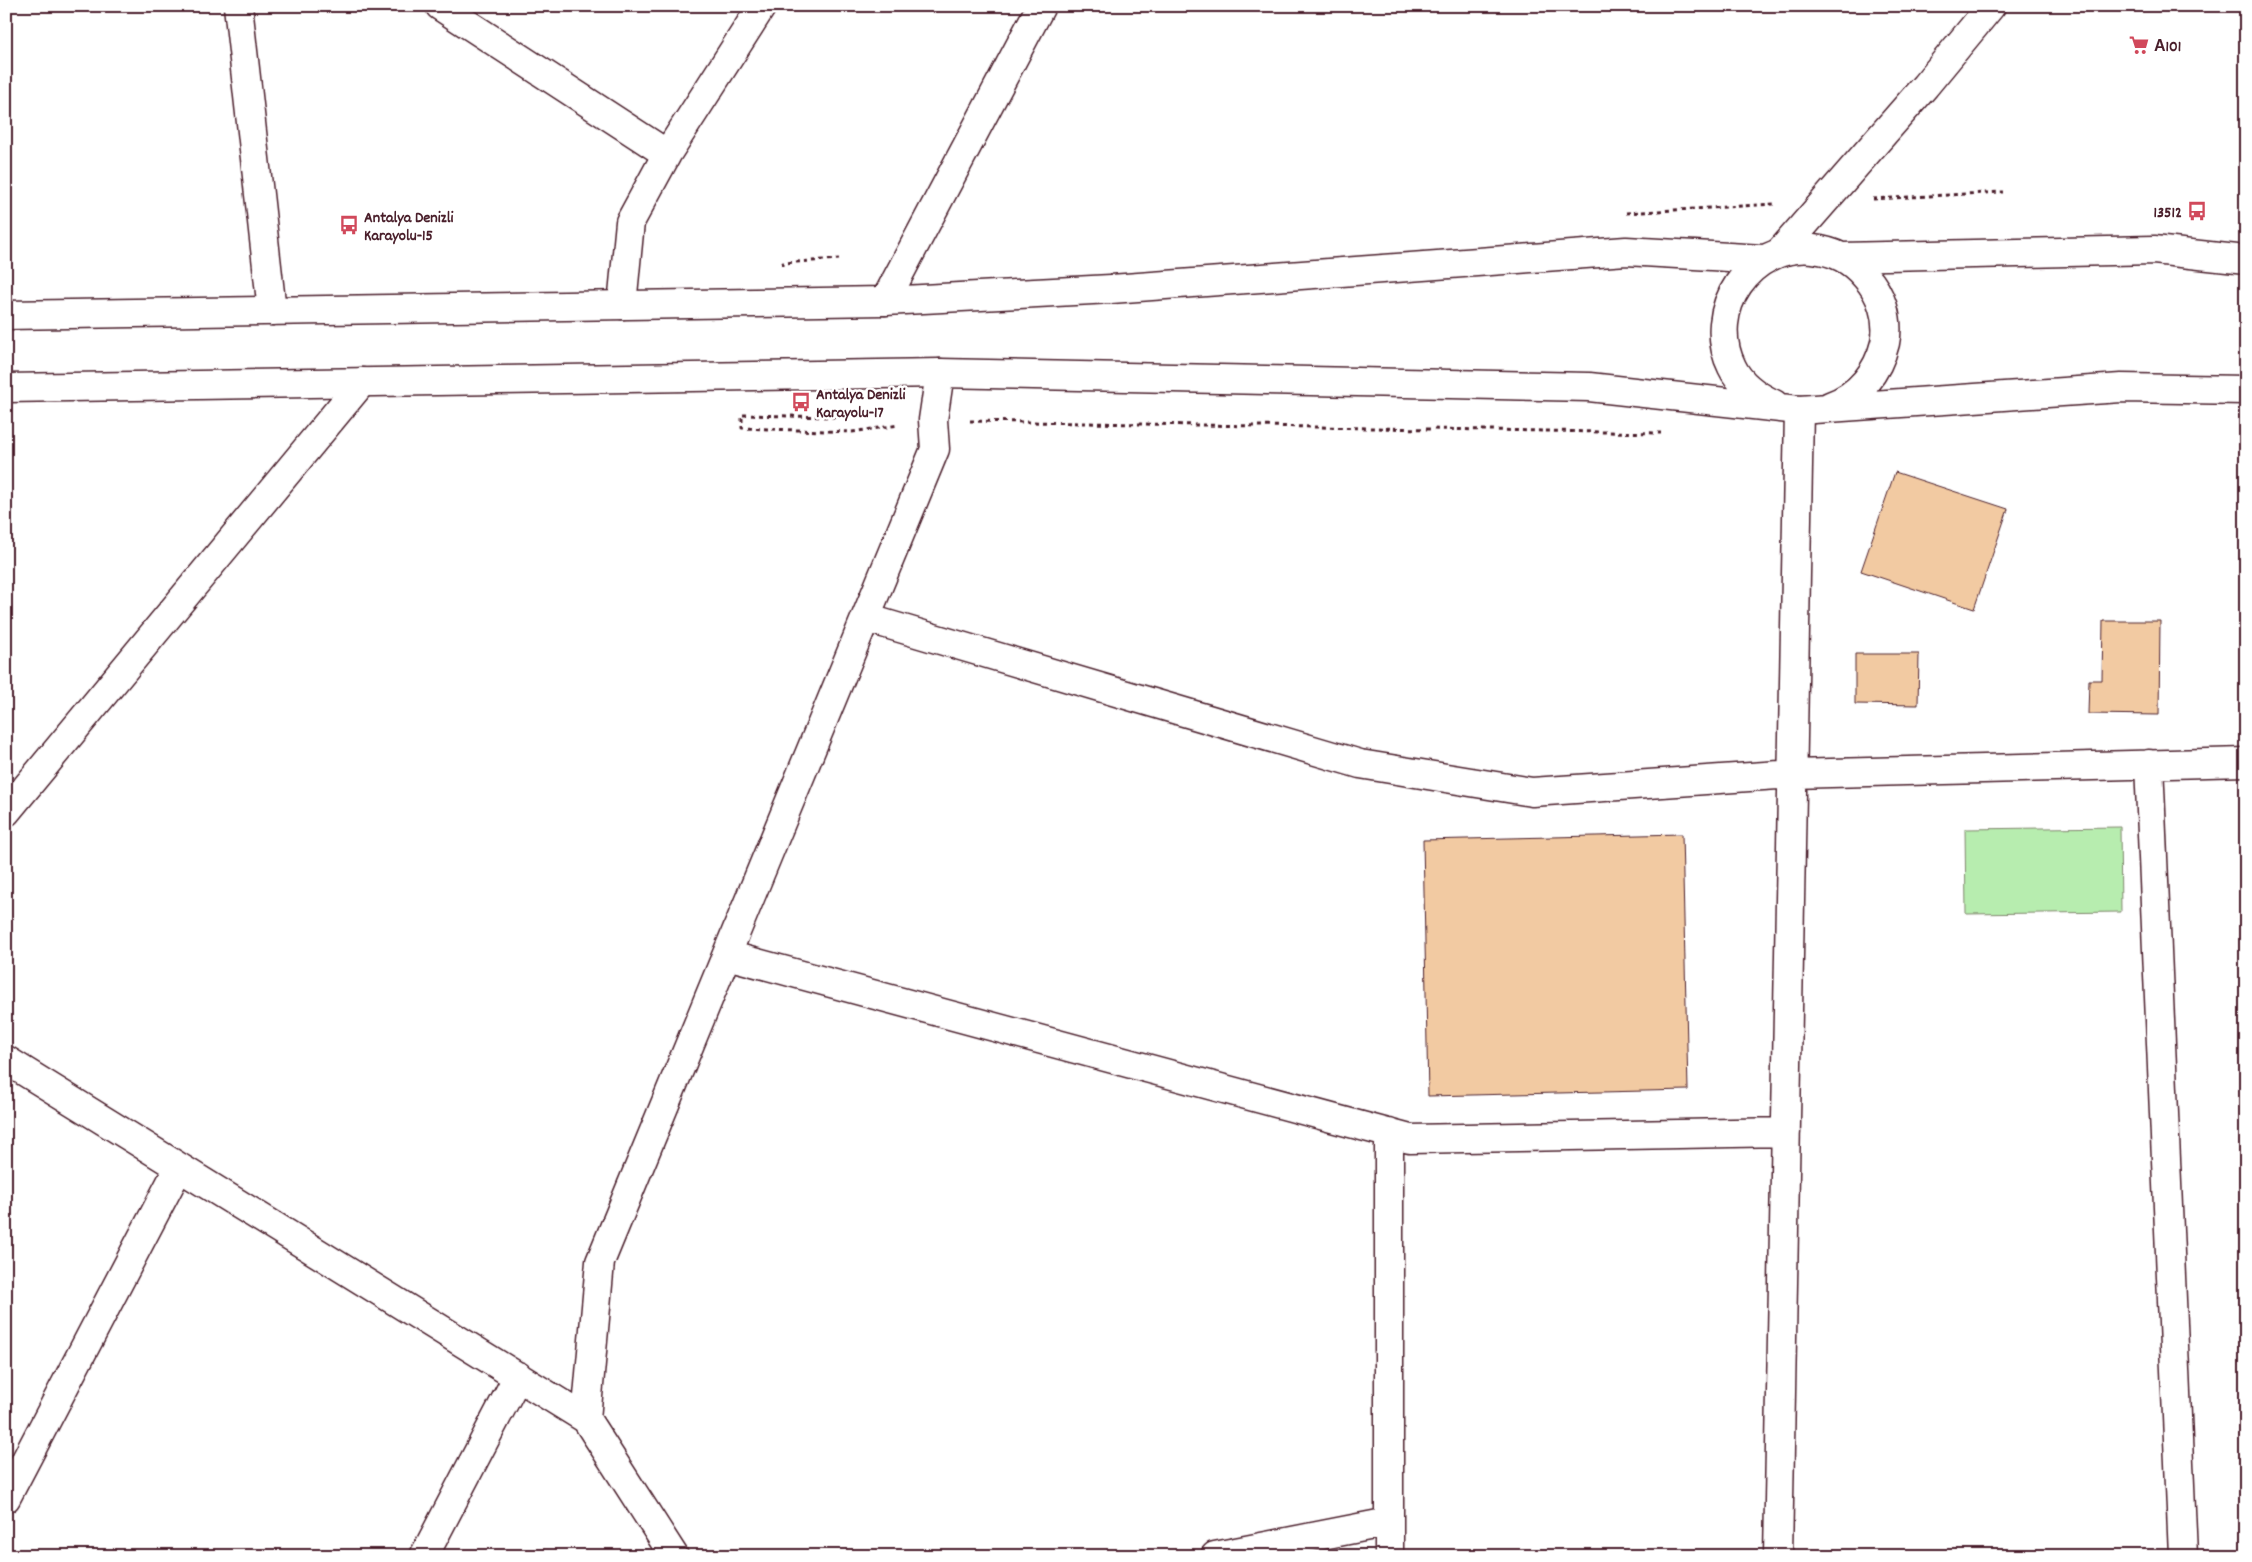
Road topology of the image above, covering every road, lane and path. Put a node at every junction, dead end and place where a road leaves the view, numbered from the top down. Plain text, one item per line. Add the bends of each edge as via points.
1 (238, 6) edge
2 (440, 6) edge
3 (762, 6) edge
4 (1041, 6) edge
5 (1990, 6) edge
6 (667, 154) junction
7 (2003, 192) dead end
8 (1824, 202) junction
9 (1704, 207) dead end
10 (1772, 255) junction
11 (1842, 257) junction
12 (2246, 260) edge
13 (885, 301) junction
14 (622, 305) junction
15 (272, 311) junction
16 (6, 315) edge
17 (940, 373) junction
18 (362, 382) junction
19 (6, 388) edge
20 (2246, 390) edge
21 (837, 401) dead end
22 (1799, 409) junction
23 (933, 420) junction
24 (1663, 433) dead end
25 (866, 618) junction
26 (2246, 762) edge
27 (2149, 764) junction
28 (1793, 774) junction
29 (6, 812) edge
30 (727, 955) junction
31 (6, 1060) edge
32 (1786, 1132) junction
33 (1389, 1133) junction
34 (179, 1167) junction
35 (518, 1376) junction
36 (586, 1419) junction
37 (6, 1498) edge
38 (1389, 1522) junction
39 (424, 1556) edge
40 (674, 1556) edge
41 (1215, 1556) edge
42 (1389, 1556) edge
43 (1778, 1556) edge
44 (2183, 1556) edge

1 - 15 main road
2 - 6 main road
3 - 6 main road
4 - 13 main road
5 - 8 main road
6 - 14 main road via 630,222
7 - 8 path
8 - 9 path
8 - 10 main road
10 - 11 main road via 1810,249
10 - 13 main road via 1626,251 1110,289
10 - 22 main road via 1747,272 1734,288 1726,307 1725,348 1732,368 1760,398
11 - 12 main road via 2154,250
11 - 22 main road via 1859,269 1881,301 1886,321 1885,341 1870,378 1856,392 1844,399
13 - 14 main road
14 - 15 main road
15 - 16 main road
17 - 18 main road
17 - 22 main road via 1589,387
17 - 23 main road
18 - 19 main road
18 - 29 main road
20 - 22 main road via 2121,388
21 - 23 path via 836,417 742,415 742,428 852,432
22 - 28 main road
23 - 24 path
23 - 25 main road via 935,449
25 - 28 main road via 1360,764 1532,792
25 - 30 main road
26 - 27 main road
27 - 28 main road
27 - 44 main road
28 - 32 main road
30 - 33 main road
30 - 36 main road via 600,1262
31 - 34 main road
32 - 33 main road via 1410,1138
32 - 43 main road
33 - 38 main road
34 - 35 main road
34 - 37 main road
35 - 36 main road
35 - 39 main road
36 - 40 main road
38 - 41 main road
38 - 42 main road

